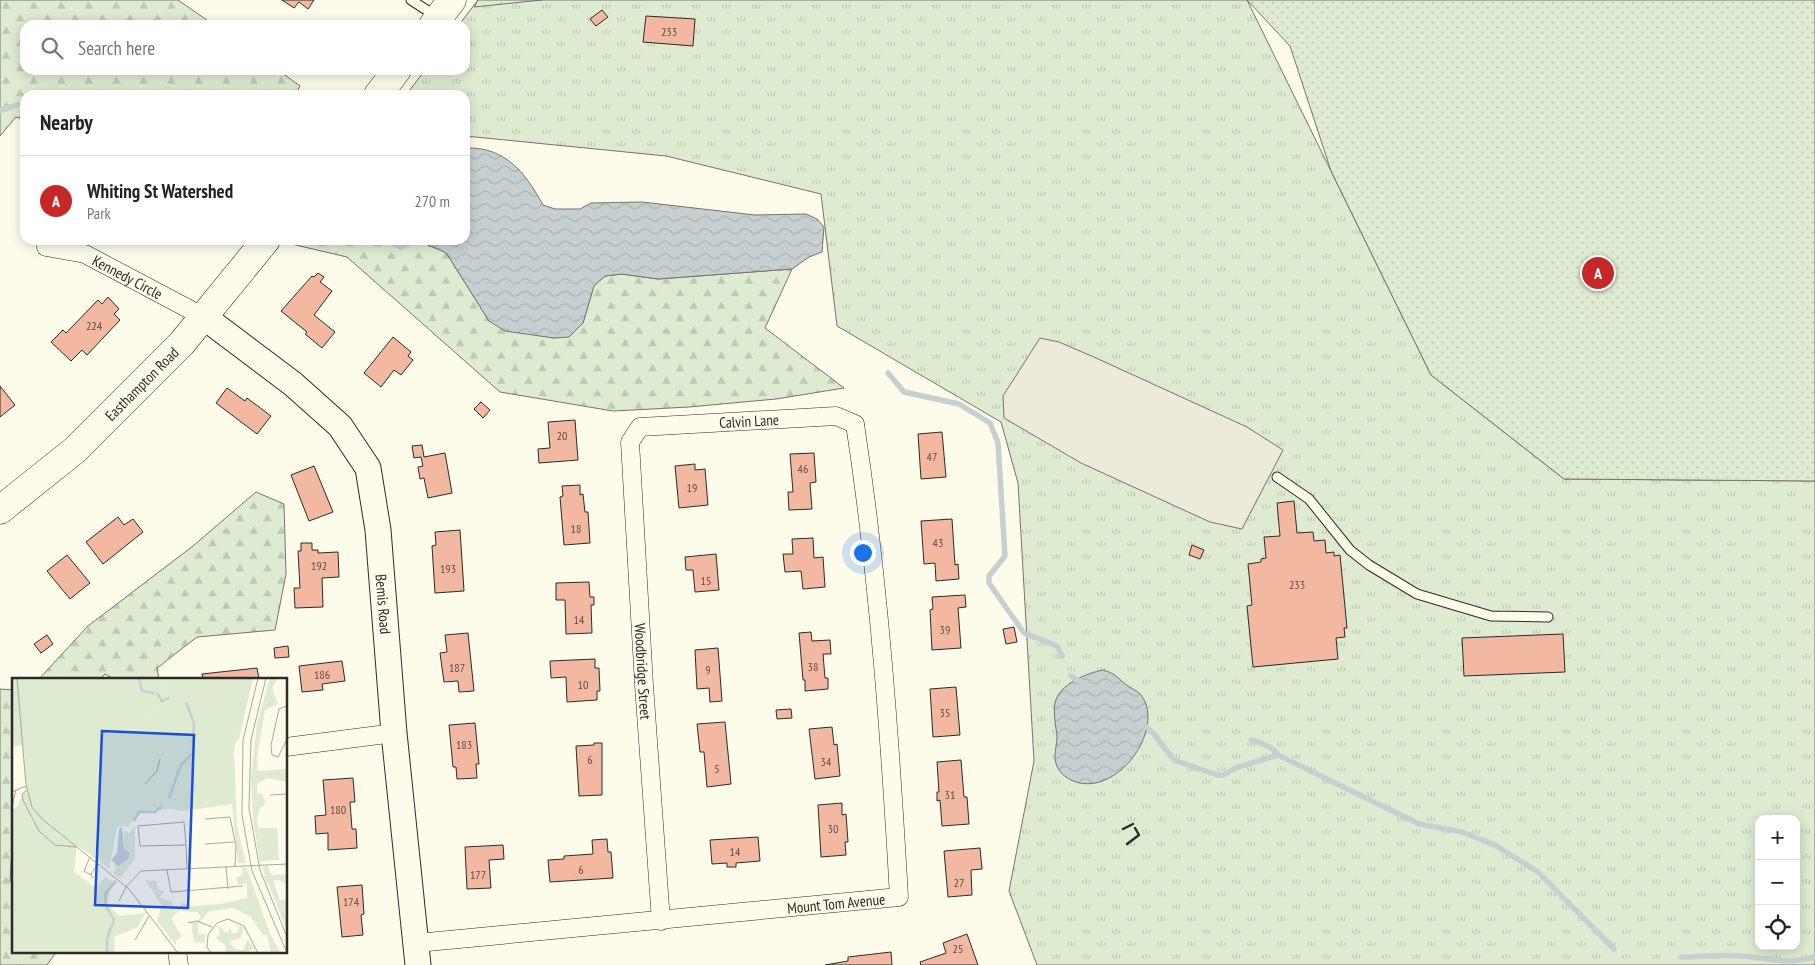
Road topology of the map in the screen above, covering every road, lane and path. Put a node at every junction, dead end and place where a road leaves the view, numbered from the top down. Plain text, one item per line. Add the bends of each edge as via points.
1 (411, 0) edge
2 (441, 14) edge
3 (393, 75) edge
4 (382, 90) edge
5 (262, 245) edge
6 (46, 247) dead end
7 (204, 317) junction
8 (852, 423) joint
9 (644, 427) joint
10 (1277, 477) dead end
11 (0, 510) edge
12 (1548, 616) dead end
13 (394, 733) junction
14 (288, 747) edge
15 (661, 921) junction
16 (177, 952) edge
17 (417, 954) edge
18 (178, 965) edge

1 - 2 lane
3 - 4 main road
5 - 7 main road, Easthampton Road
6 - 7 street, Kennedy Circle via 85,254
7 - 11 main road, Easthampton Road via 74,450
7 - 13 street, Bemis Road via 293,384 340,426 368,468 378,530
8 - 9 street, Calvin Lane via 836,416
8 - 15 street, Mount Tom Avenue via 869,519 890,731 899,897
9 - 15 street, Woodbridge Street via 640,427 630,442
10 - 12 lane via 1309,499 1350,550 1417,594 1490,616
13 - 14 street
13 - 17 street, Bemis Road
15 - 17 street, Mount Tom Avenue
16 - 18 street

